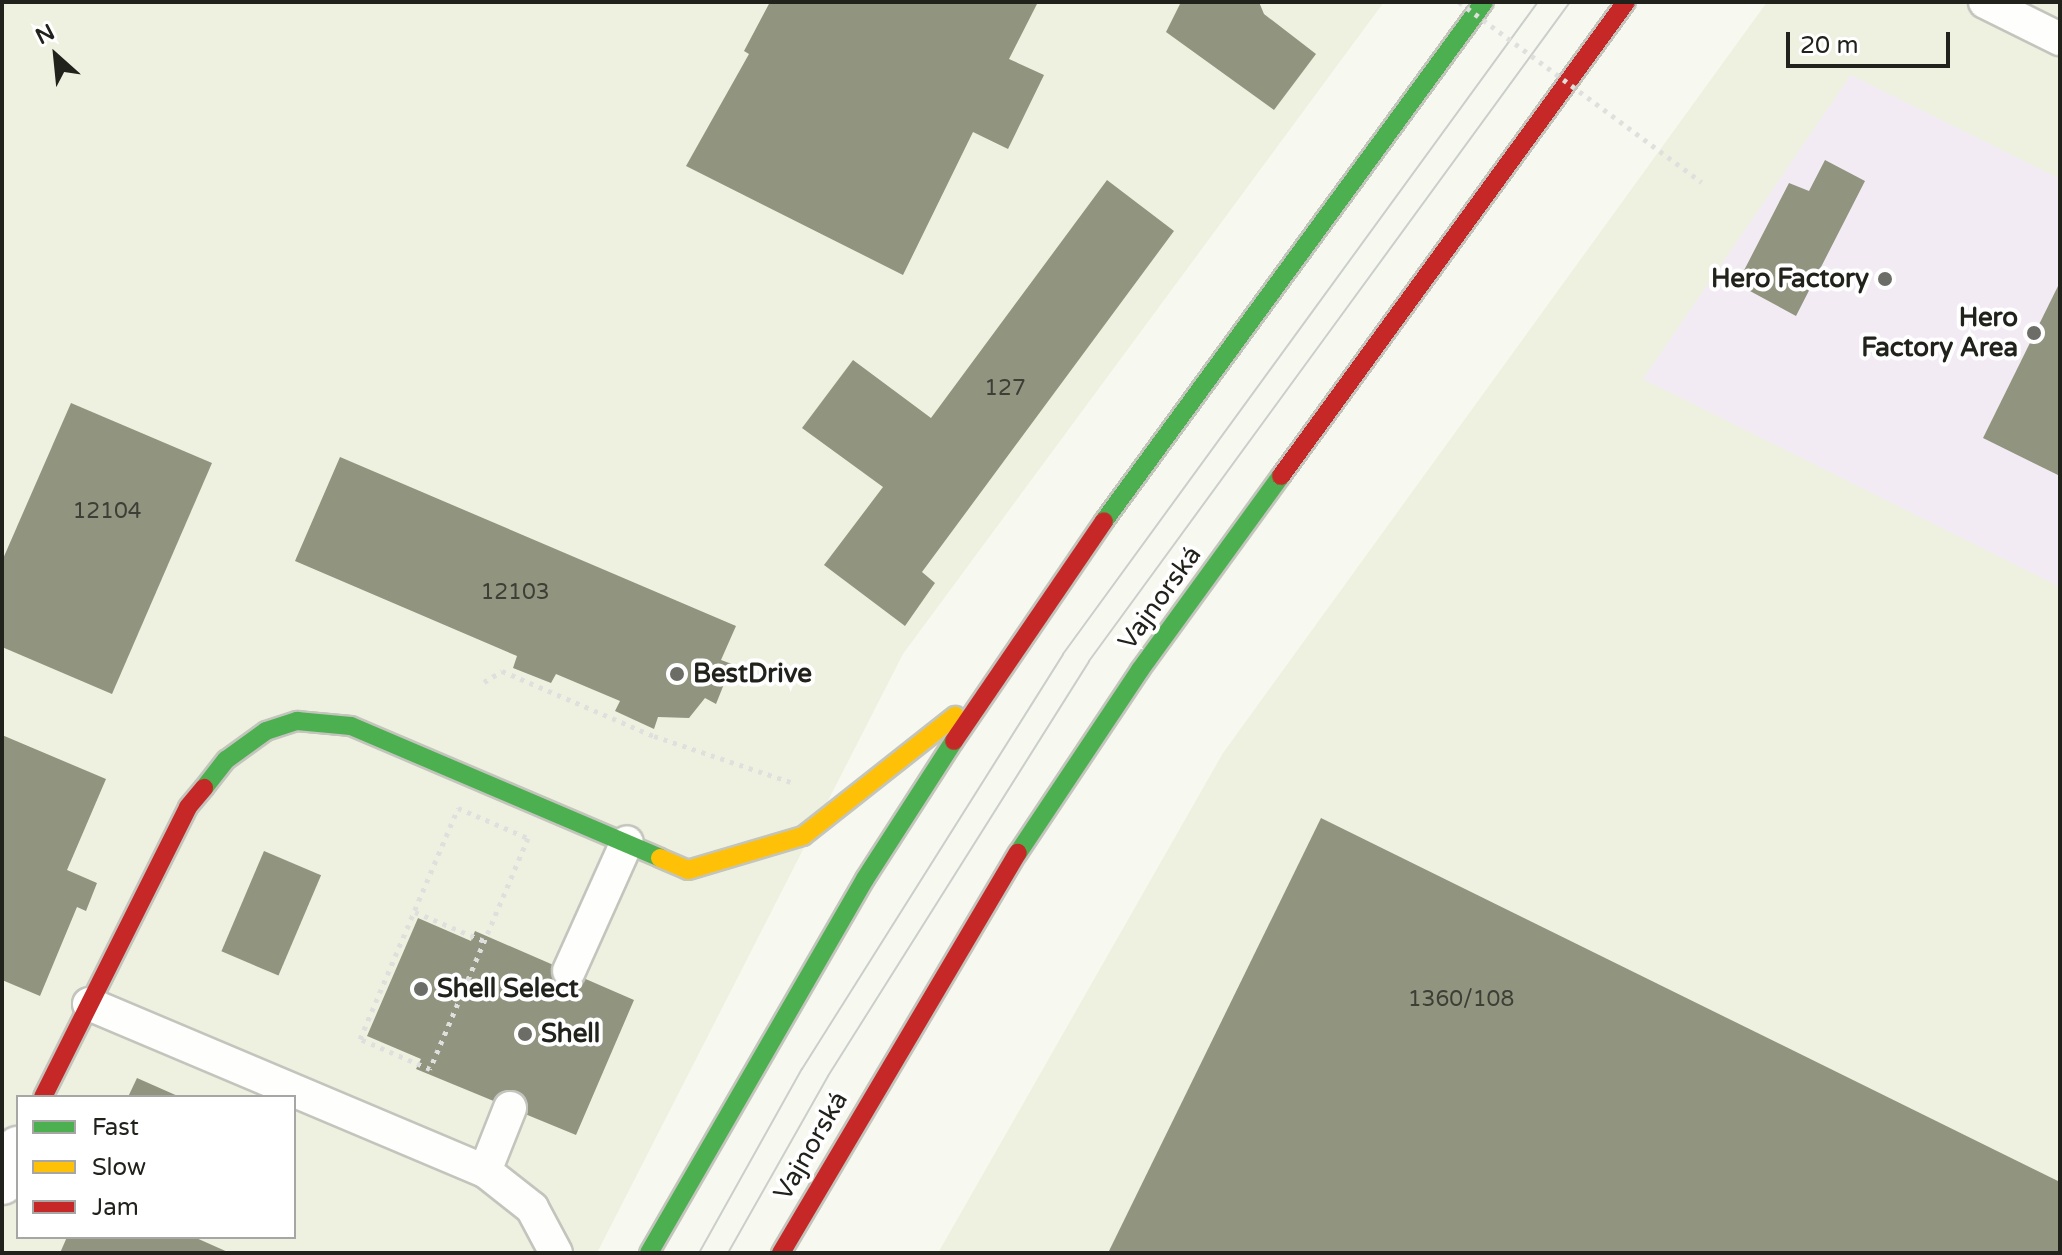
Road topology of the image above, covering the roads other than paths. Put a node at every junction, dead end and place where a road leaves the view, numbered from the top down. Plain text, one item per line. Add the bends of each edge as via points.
1 (1484, 2) edge
2 (1626, 2) edge
3 (1985, 2) edge
4 (2060, 39) edge
5 (985, 693) junction
6 (627, 842) junction
7 (569, 971) dead end
8 (89, 1004) junction
9 (44, 1095) edge
10 (510, 1108) dead end
11 (16, 1153) edge
12 (485, 1171) junction
13 (2, 1182) edge
14 (556, 1253) edge
15 (649, 1253) edge
16 (781, 1253) edge

1 - 5 main road via 1128,487
2 - 16 main road, Vajnorská via 1079,760 984,903
3 - 4 lane
5 - 6 main road via 803,836 688,870
5 - 15 main road via 856,893
6 - 7 lane
6 - 8 main road via 373,733 333,723 285,724 237,750 188,807
8 - 9 main road
8 - 12 lane
10 - 12 lane
11 - 13 street
12 - 14 lane via 532,1208

